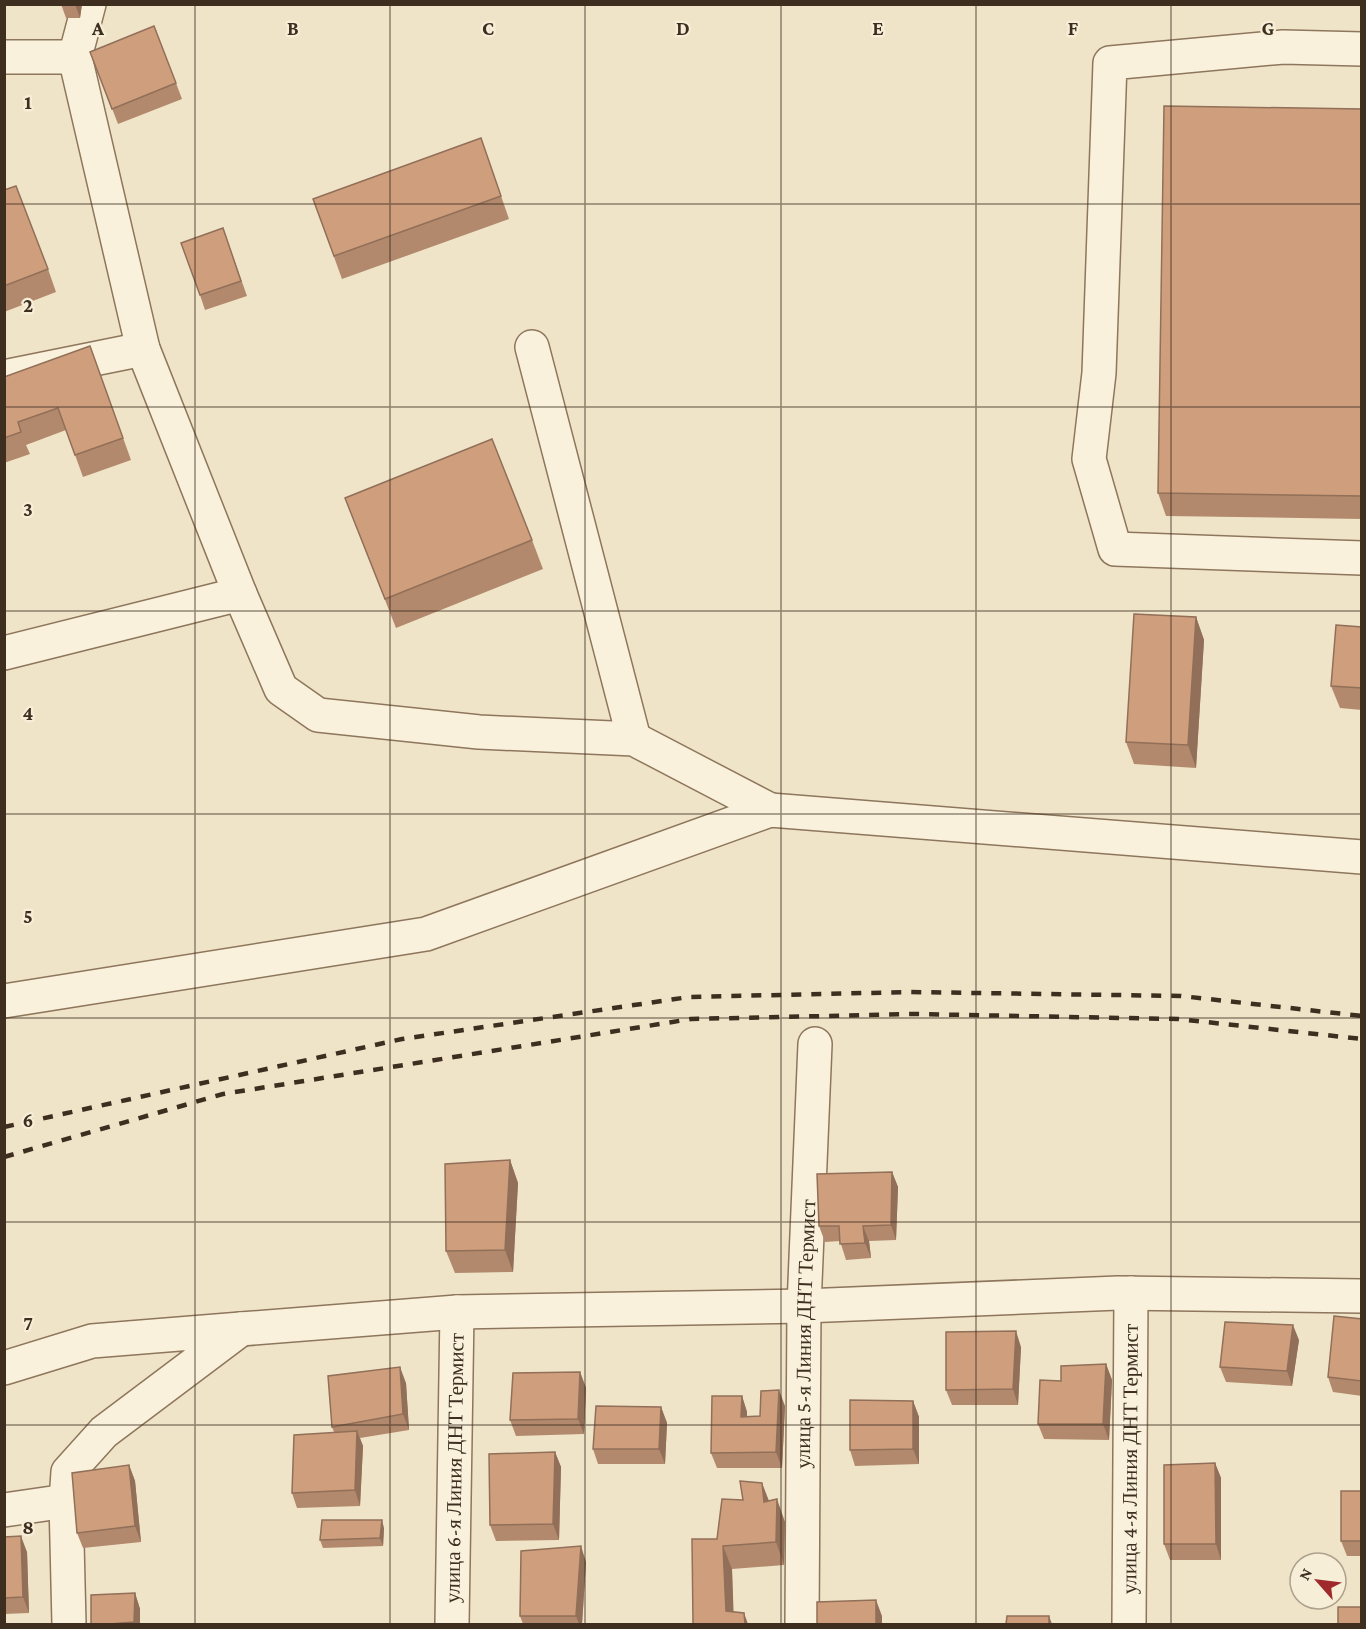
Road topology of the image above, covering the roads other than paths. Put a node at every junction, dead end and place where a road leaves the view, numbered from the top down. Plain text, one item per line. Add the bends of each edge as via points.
1 (89, 4) edge
2 (1362, 49) edge
3 (4, 57) edge
4 (75, 57) junction
5 (532, 347) dead end
6 (143, 349) junction
7 (4, 377) edge
8 (1362, 558) edge
9 (240, 594) junction
10 (4, 652) edge
11 (634, 739) junction
12 (770, 810) junction
13 (1362, 857) edge
14 (4, 1001) edge
15 (815, 1044) dead end
16 (1131, 1293) junction
17 (1362, 1296) edge
18 (804, 1306) junction
19 (457, 1312) junction
20 (241, 1329) junction
21 (4, 1368) edge
22 (66, 1501) junction
23 (4, 1510) edge
24 (69, 1624) edge
25 (452, 1624) edge
26 (802, 1624) edge
27 (1129, 1624) edge

1 - 4 street
2 - 8 street via 1283,47 1110,63 1099,372 1089,459 1115,549
3 - 4 street
4 - 6 street
5 - 11 street
6 - 7 street
6 - 9 street
9 - 10 street
9 - 11 street via 281,688 318,715 478,732
11 - 12 street
12 - 13 street
12 - 14 street via 426,934
15 - 18 street, улица 5-я Линия ДНТ Термист
16 - 17 street
16 - 18 street
16 - 27 street, улица 4-я Линия ДНТ Термист
18 - 19 street
18 - 26 street, улица 5-я Линия ДНТ Термист
19 - 20 street
19 - 25 street, улица 6-я Линия ДНТ Термист
20 - 21 street via 92,1341
20 - 22 street via 104,1432 68,1472
22 - 23 street
22 - 24 street

